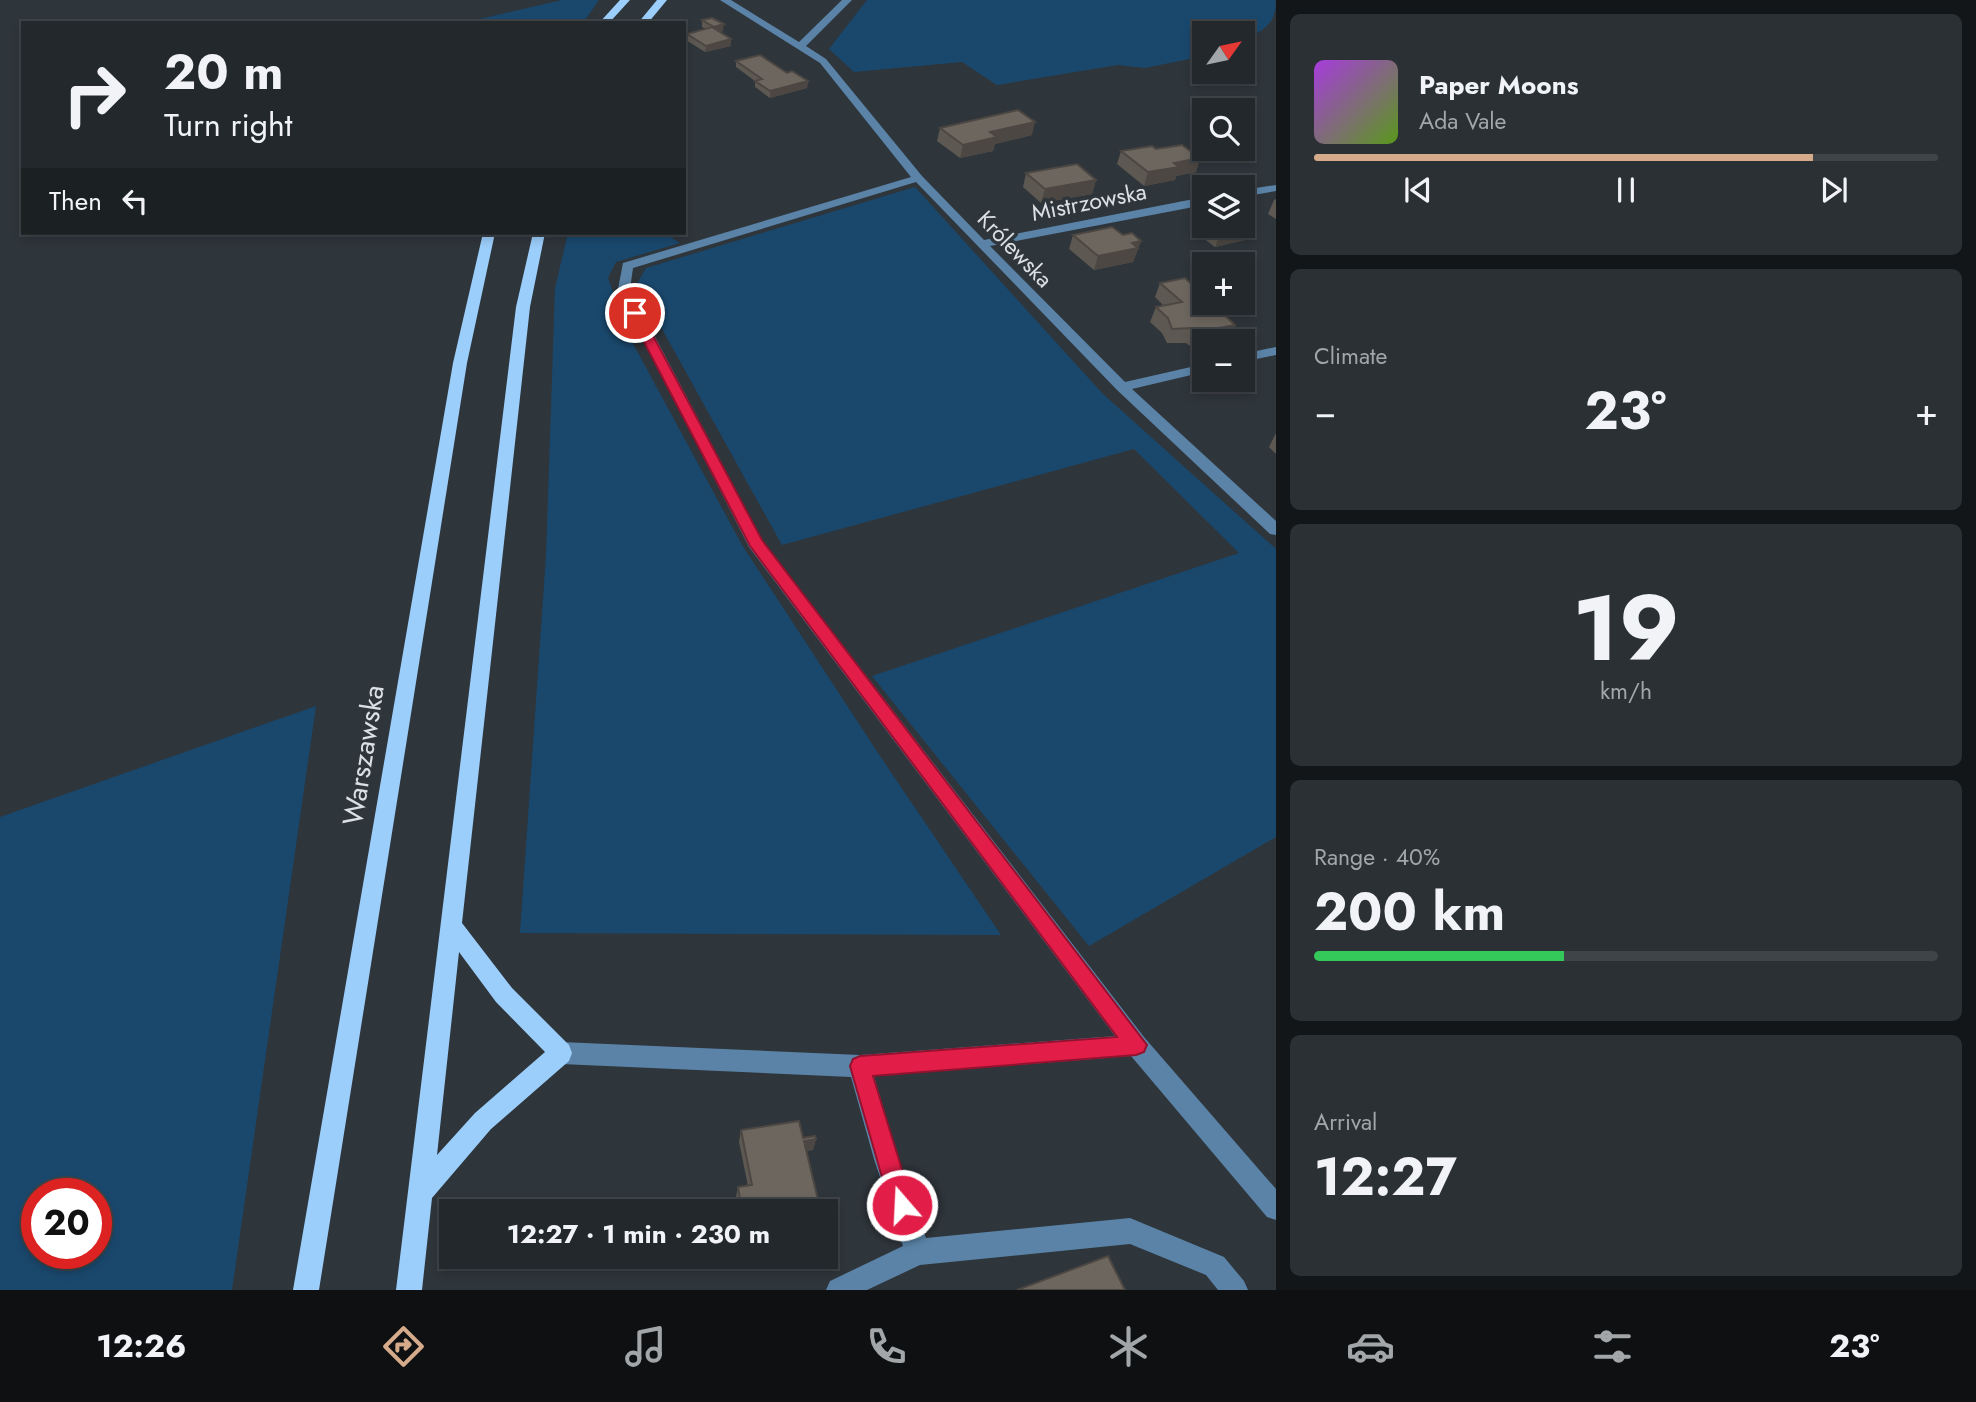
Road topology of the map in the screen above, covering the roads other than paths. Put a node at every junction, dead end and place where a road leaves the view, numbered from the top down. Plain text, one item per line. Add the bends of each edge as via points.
1 (625, 0) edge
2 (662, 0) edge
3 (725, 0) edge
4 (847, 0) edge
5 (606, 21) edge
6 (645, 21) edge
7 (800, 47) junction
8 (918, 178) junction
9 (1276, 188) edge
10 (1255, 192) edge
11 (1192, 203) edge
12 (489, 235) edge
13 (539, 235) edge
14 (981, 244) junction
15 (1276, 351) edge
16 (1255, 355) edge
17 (1192, 371) edge
18 (1122, 387) junction
19 (1276, 530) edge
20 (450, 924) junction
21 (1136, 1045) junction
22 (561, 1053) junction
23 (860, 1066) junction
24 (419, 1194) junction
25 (1276, 1208) edge
26 (918, 1252) junction
27 (306, 1290) edge
28 (408, 1290) edge
29 (839, 1290) edge
30 (1235, 1290) edge

1 - 5 main road
2 - 6 main road
3 - 7 street, Królewska
4 - 7 street
7 - 8 street, Królewska via 823,61
8 - 14 street, Królewska
8 - 21 street via 627,266 624,289 755,543
9 - 10 street
11 - 14 street, Mistrzowska
12 - 27 main road, Warszawska via 460,363
13 - 20 main road via 523,307
14 - 18 street, Królewska
15 - 16 street
17 - 18 street
18 - 19 street, Królewska
20 - 22 main road via 504,995
20 - 24 main road
21 - 23 street
21 - 25 street
22 - 23 street
22 - 24 main road via 483,1121
23 - 26 street
24 - 28 main road
26 - 29 street
26 - 30 street via 1130,1231 1215,1266

